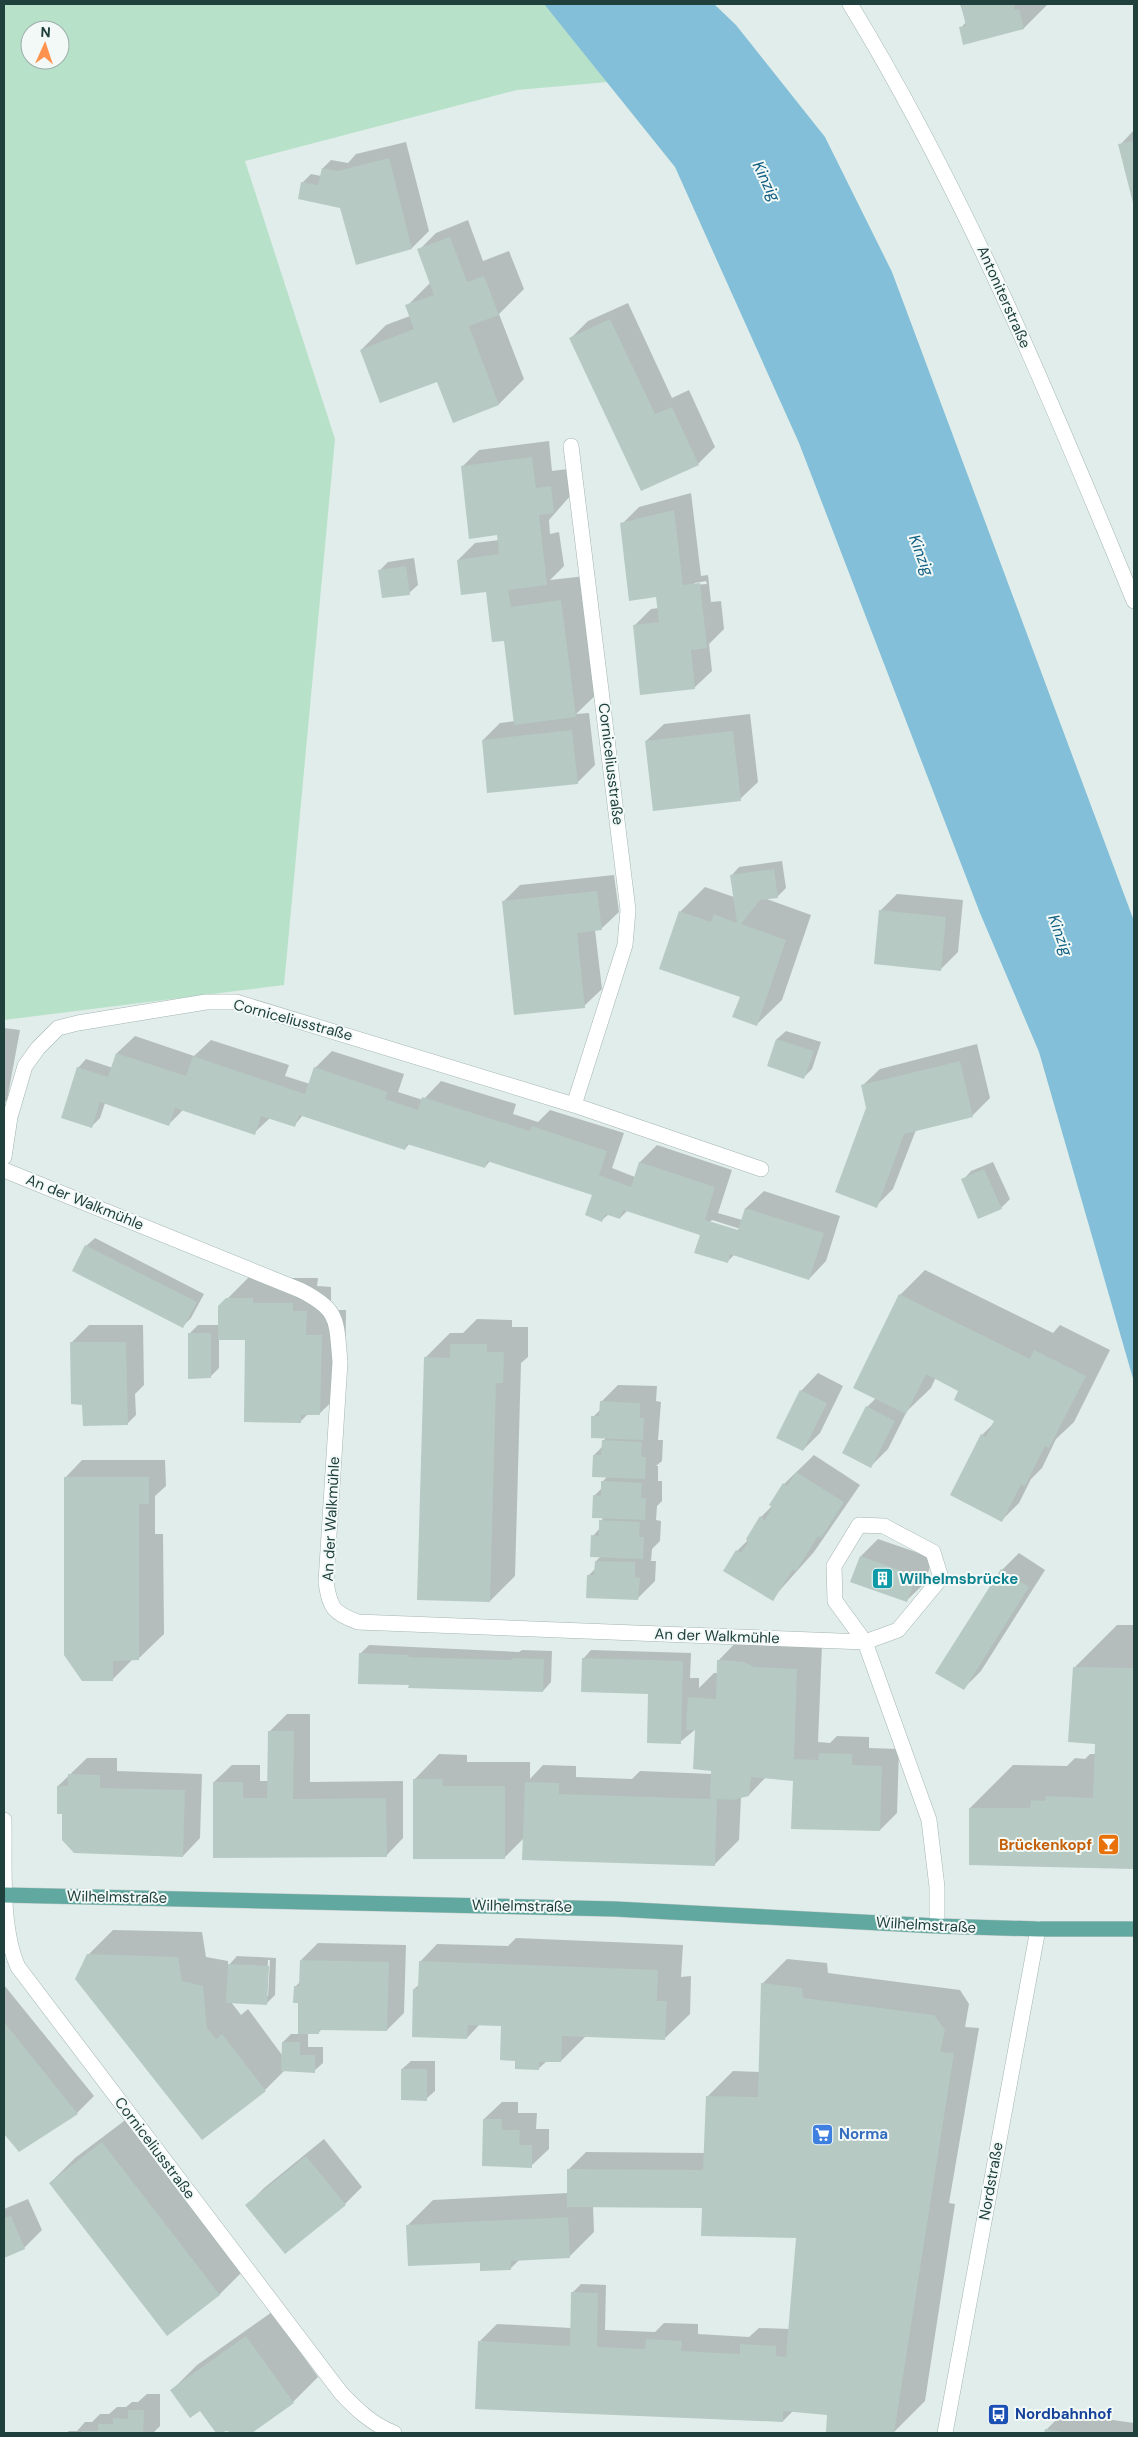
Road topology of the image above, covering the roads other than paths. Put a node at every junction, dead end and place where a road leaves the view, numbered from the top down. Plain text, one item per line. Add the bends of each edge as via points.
1 (850, 4) edge
2 (571, 446) dead end
3 (1134, 601) edge
4 (574, 1105) junction
5 (4, 1157) edge
6 (761, 1169) dead end
7 (4, 1170) edge
8 (865, 1642) junction
9 (4, 1820) edge
10 (4, 1895) edge
11 (936, 1926) junction
12 (1134, 1929) edge
13 (1038, 1930) junction
14 (394, 2433) edge
15 (945, 2433) edge

1 - 3 street, Antoniterstraße via 881,54 977,236 1051,400
2 - 4 street, Corniceliusstraße via 628,910 625,945
4 - 5 street, Corniceliusstraße via 267,1010 236,1002 206,1002 58,1028 25,1066 10,1117
4 - 6 street, Corniceliusstraße
7 - 8 street, An der Walkmühle via 300,1290 322,1301 332,1313 337,1328 340,1362 326,1582 329,1603 340,1616 358,1622
8 - 8 street, An der Walkmühle via 835,1601 834,1566 859,1525 884,1526 932,1552 940,1578 898,1630
8 - 11 street, An der Walkmühle via 929,1820 937,1887
9 - 10 street, Corniceliusstraße
10 - 11 main road, Wilhelmstraße via 615,1909
10 - 14 street, Corniceliusstraße via 10,1952 18,1967 341,2393 359,2412 379,2427
11 - 13 main road, Wilhelmstraße
12 - 13 main road, Wilhelmstraße
13 - 15 street, Nordstraße

